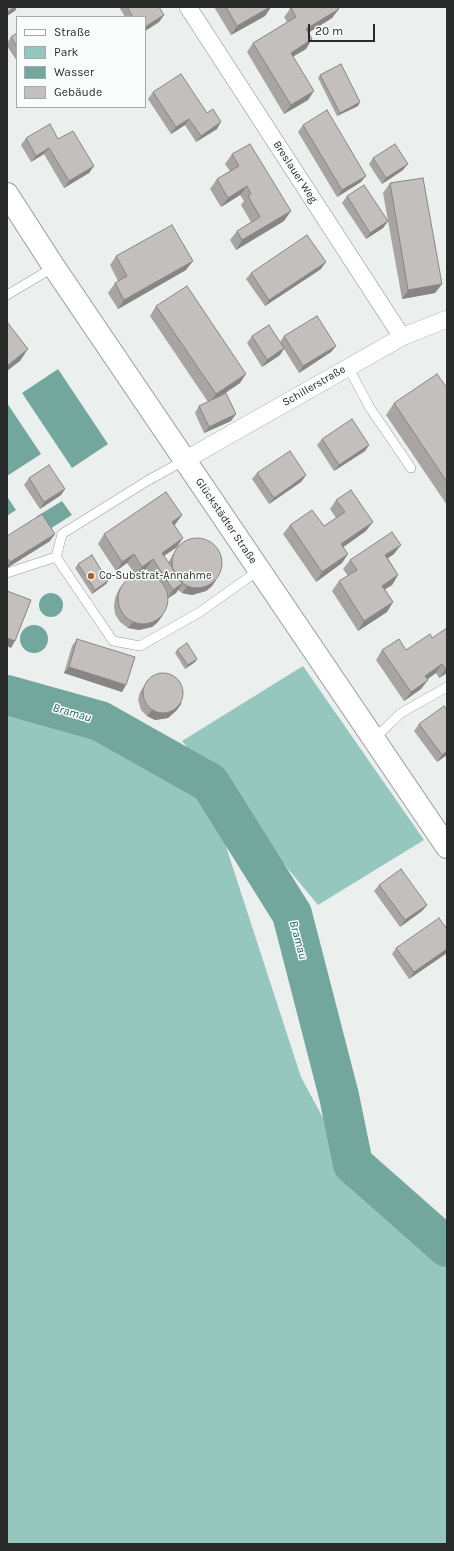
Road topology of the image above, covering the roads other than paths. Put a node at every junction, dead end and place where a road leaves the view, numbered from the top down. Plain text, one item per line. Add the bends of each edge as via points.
1 (188, 7) edge
2 (7, 194) edge
3 (54, 266) junction
4 (7, 295) edge
5 (447, 319) edge
6 (402, 337) junction
7 (348, 367) junction
8 (185, 460) junction
9 (412, 468) dead end
10 (56, 557) junction
11 (259, 570) junction
12 (7, 573) edge
13 (447, 687) edge
14 (374, 739) junction
15 (447, 847) edge

1 - 6 street, Breslauer Weg
2 - 3 street, Glückstädter Straße
3 - 4 lane
3 - 8 street, Glückstädter Straße
5 - 6 street, Schillerstraße
6 - 7 street, Schillerstraße
7 - 8 street, Schillerstraße
7 - 9 lane via 370,408
8 - 10 lane via 62,534
8 - 11 street, Glückstädter Straße
10 - 11 lane via 113,640 140,646 200,612
10 - 12 lane
11 - 14 street, Glückstädter Straße
13 - 14 lane via 402,713
14 - 15 street, Glückstädter Straße

